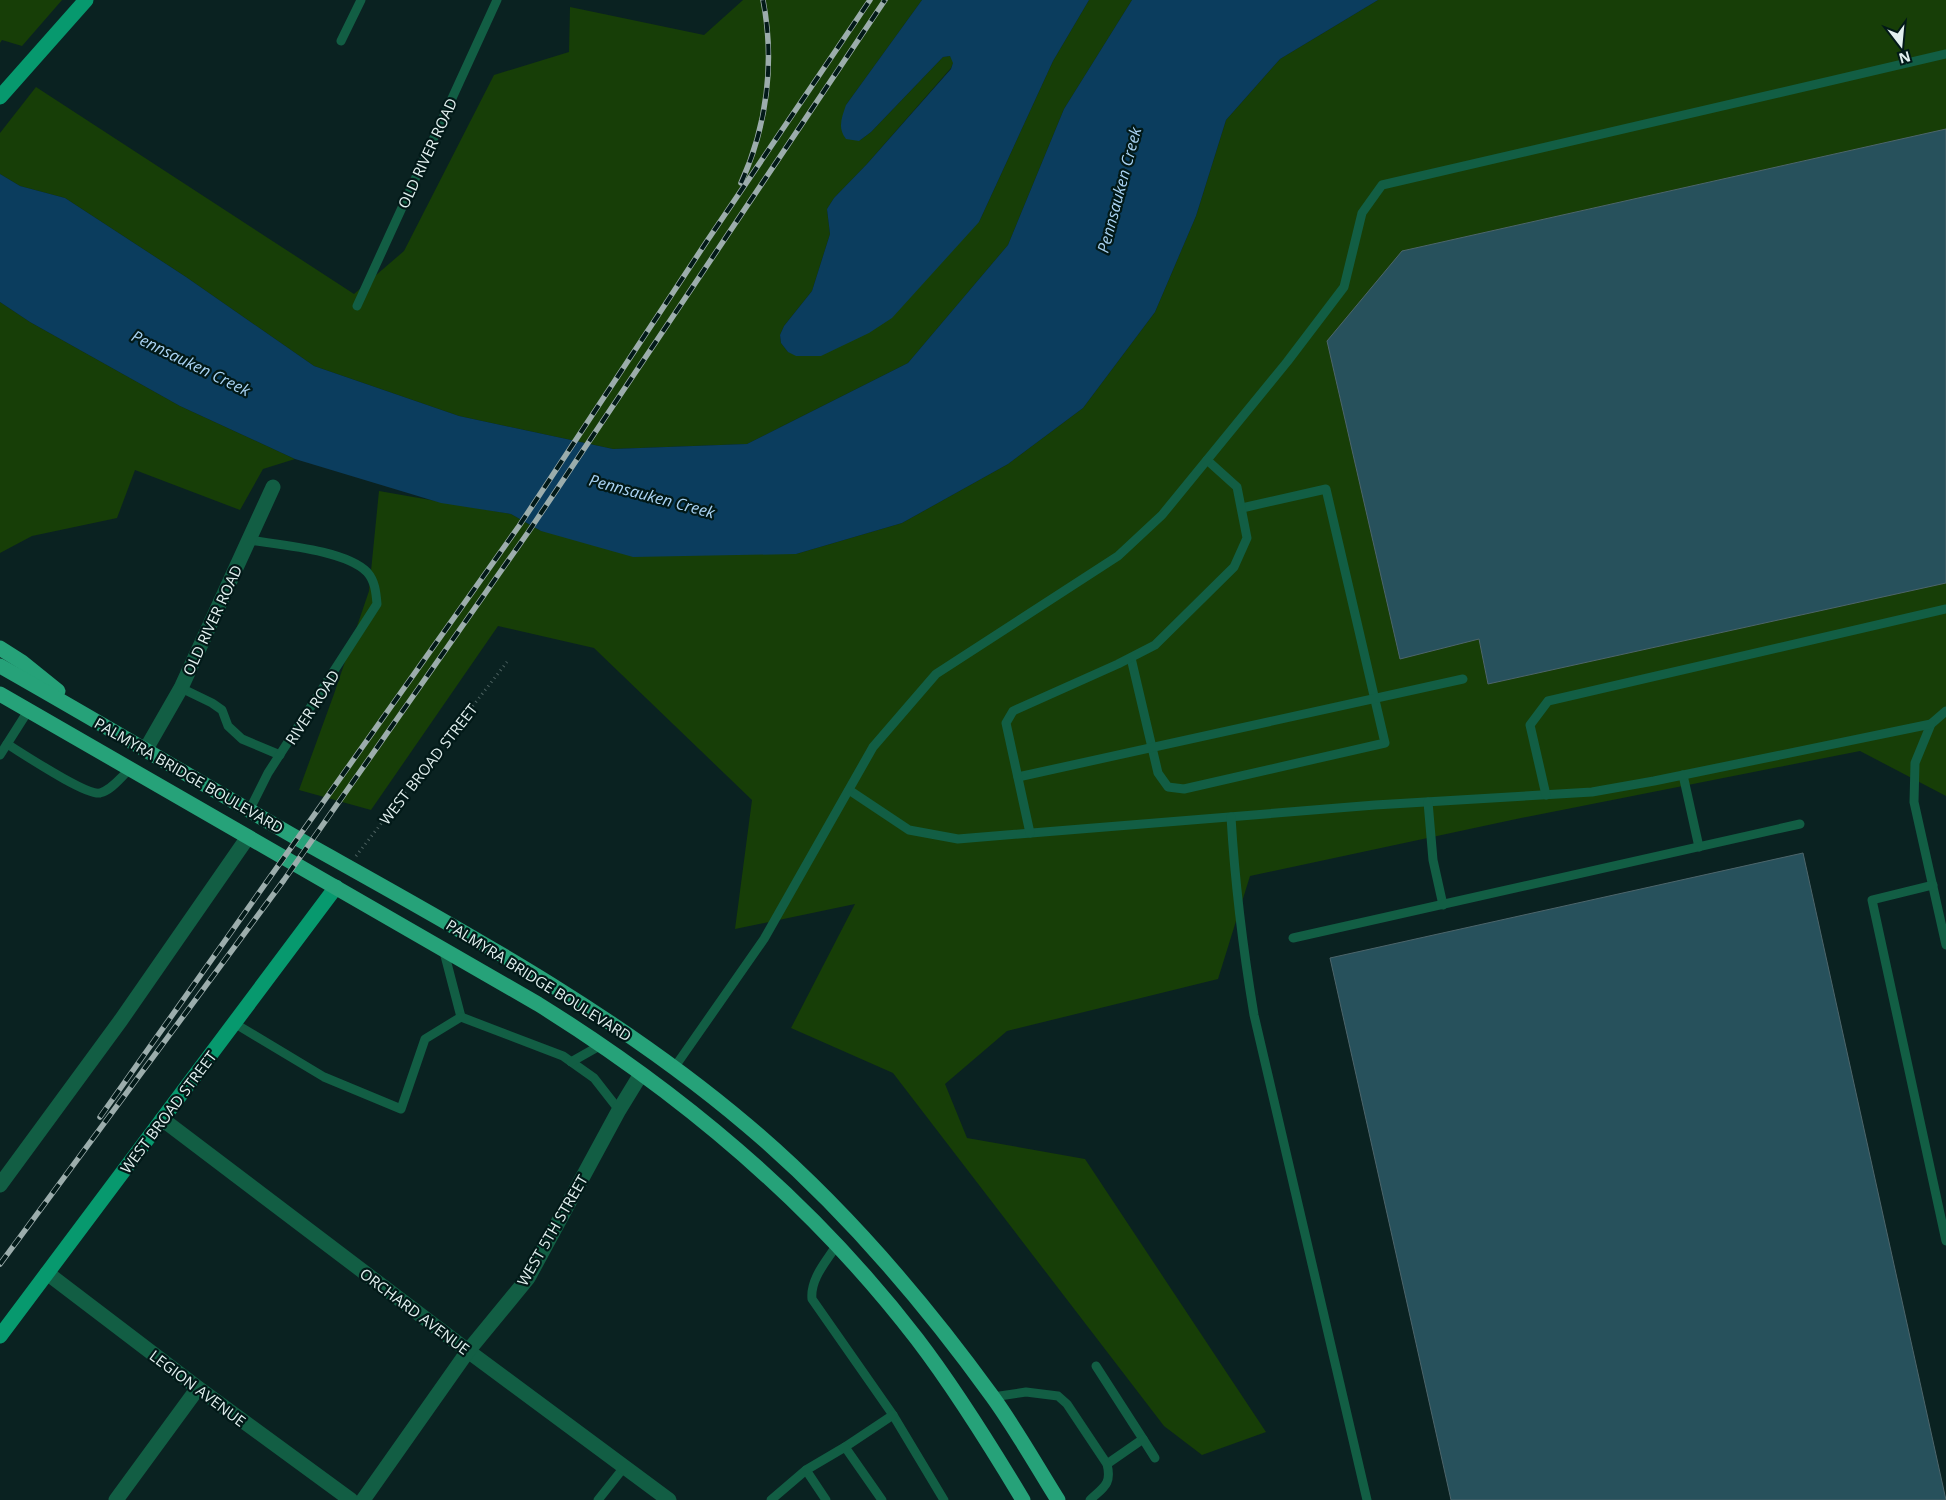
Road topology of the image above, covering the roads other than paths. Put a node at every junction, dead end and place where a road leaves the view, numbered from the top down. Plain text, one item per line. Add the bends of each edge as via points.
1 (86, 0) edge
2 (361, 0) edge
3 (497, 0) edge
4 (341, 41) dead end
5 (1946, 54) edge
6 (0, 97) edge
7 (357, 306) dead end
8 (1207, 460) junction
9 (274, 487) dead end
10 (1242, 508) junction
11 (249, 540) junction
12 (1946, 609) edge
13 (0, 648) edge
14 (1131, 658) junction
15 (0, 666) edge
16 (1463, 679) dead end
17 (181, 688) junction
18 (0, 694) edge
19 (1376, 698) junction
20 (28, 711) junction
21 (1946, 711) edge
22 (94, 720) junction
23 (1931, 724) junction
24 (7, 744) junction
25 (1152, 747) junction
26 (146, 750) junction
27 (0, 755) edge
28 (280, 755) junction
29 (130, 769) junction
30 (1682, 775) junction
31 (1018, 777) junction
32 (849, 790) junction
33 (1546, 795) junction
34 (1428, 802) junction
35 (249, 810) junction
36 (1231, 817) junction
37 (1800, 824) dead end
38 (1030, 833) junction
39 (248, 837) junction
40 (1699, 847) junction
41 (1933, 885) junction
42 (336, 887) junction
43 (1443, 905) junction
44 (1293, 938) dead end
45 (1946, 945) edge
46 (443, 948) junction
47 (460, 1017) junction
48 (234, 1023) junction
49 (601, 1045) junction
50 (571, 1062) junction
51 (674, 1068) junction
52 (641, 1074) junction
53 (619, 1110) junction
54 (162, 1119) junction
55 (0, 1185) edge
56 (1946, 1241) edge
57 (836, 1246) junction
58 (47, 1273) junction
59 (0, 1336) edge
60 (468, 1351) junction
61 (1096, 1366) dead end
62 (198, 1388) junction
63 (992, 1397) junction
64 (893, 1415) junction
65 (1143, 1439) junction
66 (845, 1447) junction
67 (1155, 1458) dead end
68 (1107, 1464) junction
69 (625, 1466) junction
70 (806, 1470) junction
71 (116, 1500) edge
72 (352, 1500) edge
73 (362, 1500) edge
74 (598, 1500) edge
75 (669, 1500) edge
76 (771, 1500) edge
77 (826, 1500) edge
78 (882, 1500) edge
79 (944, 1500) edge
80 (1023, 1500) edge
81 (1058, 1500) edge
82 (1090, 1500) edge
83 (1367, 1500) edge

1 - 6 main road
2 - 4 lane
3 - 7 lane, OLD RIVER ROAD
5 - 8 lane via 1382,185 1362,213 1344,287
8 - 10 lane via 1237,487
8 - 32 lane via 1162,515 1118,556 936,674 873,747
9 - 11 street, OLD RIVER ROAD
10 - 14 lane via 1247,538 1234,567 1155,645
10 - 19 lane via 1326,489
11 - 17 street, OLD RIVER ROAD
11 - 28 lane, RIVER ROAD via 318,551 354,563 374,583 377,604
12 - 33 lane via 1548,701 1530,725
13 - 22 highway
14 - 25 lane
14 - 31 lane via 1013,711 1006,723
15 - 22 highway, PALMYRA BRIDGE BOULEVARD
16 - 19 lane
17 - 26 street, OLD RIVER ROAD
17 - 28 lane via 222,710 228,726 242,739
18 - 20 highway, PALMYRA BRIDGE BOULEVARD
19 - 25 lane
19 - 25 lane via 1385,743 1184,789 1168,787 1158,773
20 - 24 lane
20 - 29 highway, PALMYRA BRIDGE BOULEVARD
21 - 23 lane
22 - 26 highway, PALMYRA BRIDGE BOULEVARD
23 - 30 lane
23 - 41 lane via 1915,763 1914,802
24 - 27 lane
24 - 29 lane via 83,790 97,794 108,790
25 - 31 lane
26 - 35 highway, PALMYRA BRIDGE BOULEVARD
28 - 35 lane, RIVER ROAD
29 - 39 highway, PALMYRA BRIDGE BOULEVARD
30 - 33 lane via 1592,792
30 - 40 lane
31 - 38 lane
32 - 38 lane via 909,830 958,839
32 - 51 lane via 764,939
33 - 34 lane
34 - 36 lane
34 - 43 lane via 1433,860
35 - 51 highway, PALMYRA BRIDGE BOULEVARD via 560,989
36 - 38 lane
36 - 83 lane via 1242,944 1254,1015
37 - 40 lane
39 - 42 highway, PALMYRA BRIDGE BOULEVARD
39 - 55 street via 121,1020
40 - 43 lane
41 - 45 lane
41 - 56 lane via 1872,900
42 - 46 highway, PALMYRA BRIDGE BOULEVARD
42 - 48 main road, WEST BROAD STREET
43 - 44 lane
46 - 47 lane
46 - 49 highway, PALMYRA BRIDGE BOULEVARD
47 - 48 lane via 425,1039 401,1109 324,1077
47 - 50 lane via 563,1056
48 - 54 main road, WEST BROAD STREET
49 - 50 lane
49 - 52 highway, PALMYRA BRIDGE BOULEVARD
50 - 53 lane via 594,1078
51 - 63 highway, PALMYRA BRIDGE BOULEVARD via 750,1128 824,1196 890,1268
52 - 53 street, WEST 5TH STREET
52 - 57 highway, PALMYRA BRIDGE BOULEVARD via 697,1116 757,1168
53 - 60 street, WEST 5TH STREET via 528,1278
54 - 58 main road, WEST BROAD STREET
54 - 60 street, ORCHARD AVENUE
57 - 64 lane via 815,1279 812,1299
57 - 80 highway, PALMYRA BRIDGE BOULEVARD via 917,1339
58 - 59 main road, WEST BROAD STREET
58 - 62 street, LEGION AVENUE
60 - 69 street, ORCHARD AVENUE
60 - 73 street, WEST 5TH STREET
61 - 65 lane
62 - 71 street
62 - 72 street, LEGION AVENUE
63 - 68 lane via 1026,1392 1058,1396 1067,1404
63 - 81 highway, PALMYRA BRIDGE BOULEVARD
64 - 66 lane
64 - 79 lane
65 - 67 lane
65 - 68 lane
66 - 70 lane
66 - 78 lane
68 - 82 lane via 1108,1484
69 - 74 lane
69 - 75 street, ORCHARD AVENUE
70 - 76 lane
70 - 77 lane

